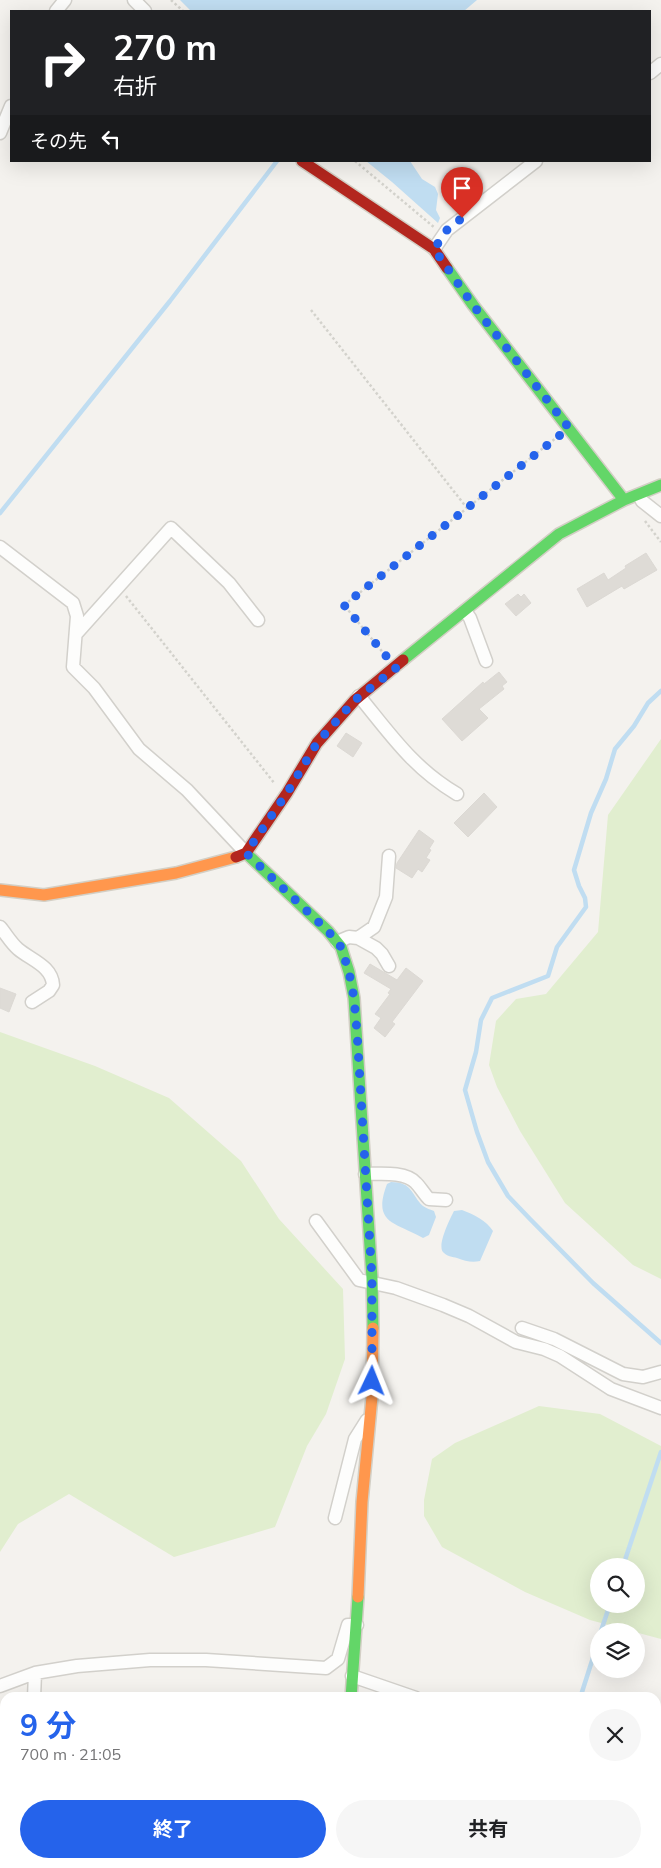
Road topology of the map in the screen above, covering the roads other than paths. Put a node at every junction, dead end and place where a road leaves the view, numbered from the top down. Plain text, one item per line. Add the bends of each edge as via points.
1 (65, 0) edge
2 (134, 0) edge
3 (57, 10) edge
4 (144, 10) edge
5 (661, 64) edge
6 (651, 72) edge
7 (10, 108) edge
8 (0, 133) edge
9 (304, 162) edge
10 (535, 162) edge
11 (434, 249) junction
12 (661, 485) edge
13 (638, 495) junction
14 (624, 500) junction
15 (661, 516) edge
16 (0, 547) edge
17 (465, 611) junction
18 (258, 620) dead end
19 (76, 634) junction
20 (486, 661) dead end
21 (359, 696) junction
22 (458, 794) dead end
23 (246, 853) junction
24 (389, 856) dead end
25 (0, 890) edge
26 (0, 927) edge
27 (358, 938) junction
28 (337, 942) junction
29 (388, 966) dead end
30 (32, 1002) dead end
31 (365, 1174) junction
32 (446, 1200) dead end
33 (316, 1221) dead end
34 (372, 1282) junction
35 (522, 1328) dead end
36 (661, 1372) edge
37 (661, 1408) edge
38 (370, 1416) junction
39 (335, 1518) dead end
40 (357, 1625) junction
41 (35, 1673) junction
42 (352, 1676) junction
43 (0, 1686) edge
44 (34, 1692) edge
45 (351, 1692) edge
46 (399, 1692) edge

1 - 3 street
2 - 4 street
5 - 6 street
7 - 8 street
9 - 11 street
10 - 11 street via 447,230
11 - 14 street via 473,305
12 - 13 street
13 - 14 street
13 - 15 street
14 - 17 street via 558,534
16 - 19 street via 73,603 77,616
17 - 20 street
17 - 21 street
18 - 19 street via 229,583 171,528
19 - 23 street via 73,666 94,688 139,749 186,790
21 - 22 street via 410,758 437,782
21 - 23 street via 317,743
23 - 25 street via 176,873 44,895
23 - 28 street
24 - 27 street via 386,897 374,927
26 - 30 street via 18,948 53,976 49,991
27 - 28 street via 349,937
27 - 29 street via 376,948
28 - 31 street via 349,972 354,998
31 - 32 street via 390,1173 407,1177 416,1182 429,1199
31 - 34 street
33 - 34 street via 359,1280
34 - 37 street via 436,1302 516,1342 544,1349 611,1389
34 - 38 street
35 - 36 street via 554,1339 623,1374 643,1377
38 - 39 street via 355,1439
38 - 40 street via 362,1502
40 - 41 street via 348,1625 338,1659 326,1668 206,1660 150,1660
40 - 42 street
41 - 43 street
41 - 44 street
42 - 45 street
42 - 46 street

